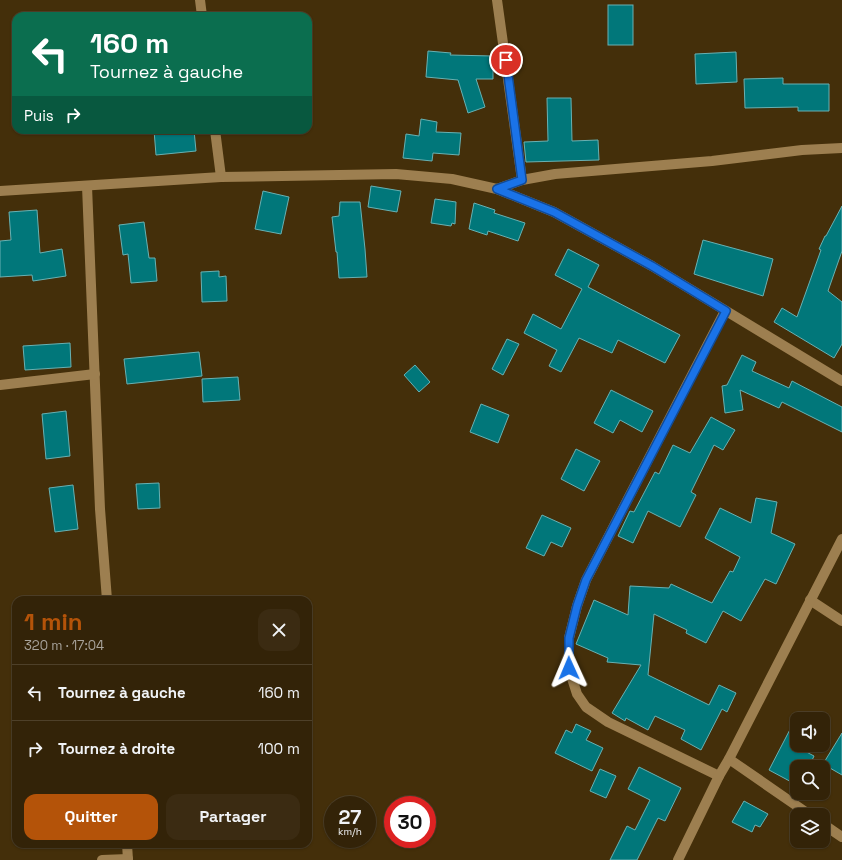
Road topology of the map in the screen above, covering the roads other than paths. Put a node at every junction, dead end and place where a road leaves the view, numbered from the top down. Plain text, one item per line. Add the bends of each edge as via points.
1 (200, 0) edge
2 (497, 0) edge
3 (202, 12) edge
4 (216, 134) edge
5 (842, 148) edge
6 (221, 177) junction
7 (522, 180) junction
8 (87, 186) junction
9 (497, 189) junction
10 (0, 191) edge
11 (726, 311) junction
12 (95, 374) junction
13 (842, 381) edge
14 (0, 385) edge
15 (842, 539) edge
16 (107, 596) edge
17 (810, 600) junction
18 (842, 621) edge
19 (729, 759) junction
20 (719, 776) junction
21 (800, 808) edge
22 (830, 829) edge
23 (842, 837) edge
24 (127, 848) edge
25 (128, 859) edge
26 (102, 860) edge
27 (678, 860) edge

1 - 3 street
2 - 7 street
4 - 6 street
5 - 7 street via 583,171
6 - 8 street
6 - 9 street via 396,174 452,179
7 - 9 street
8 - 10 street
8 - 12 street
9 - 11 street via 554,212 652,266
11 - 13 street
11 - 20 street via 586,580 569,638 569,668 577,694 586,708 608,722
12 - 14 street
12 - 16 street via 100,509
15 - 17 street
17 - 18 street
17 - 19 street
19 - 20 street
19 - 21 street
20 - 27 street
22 - 23 street
24 - 25 street
25 - 26 street

